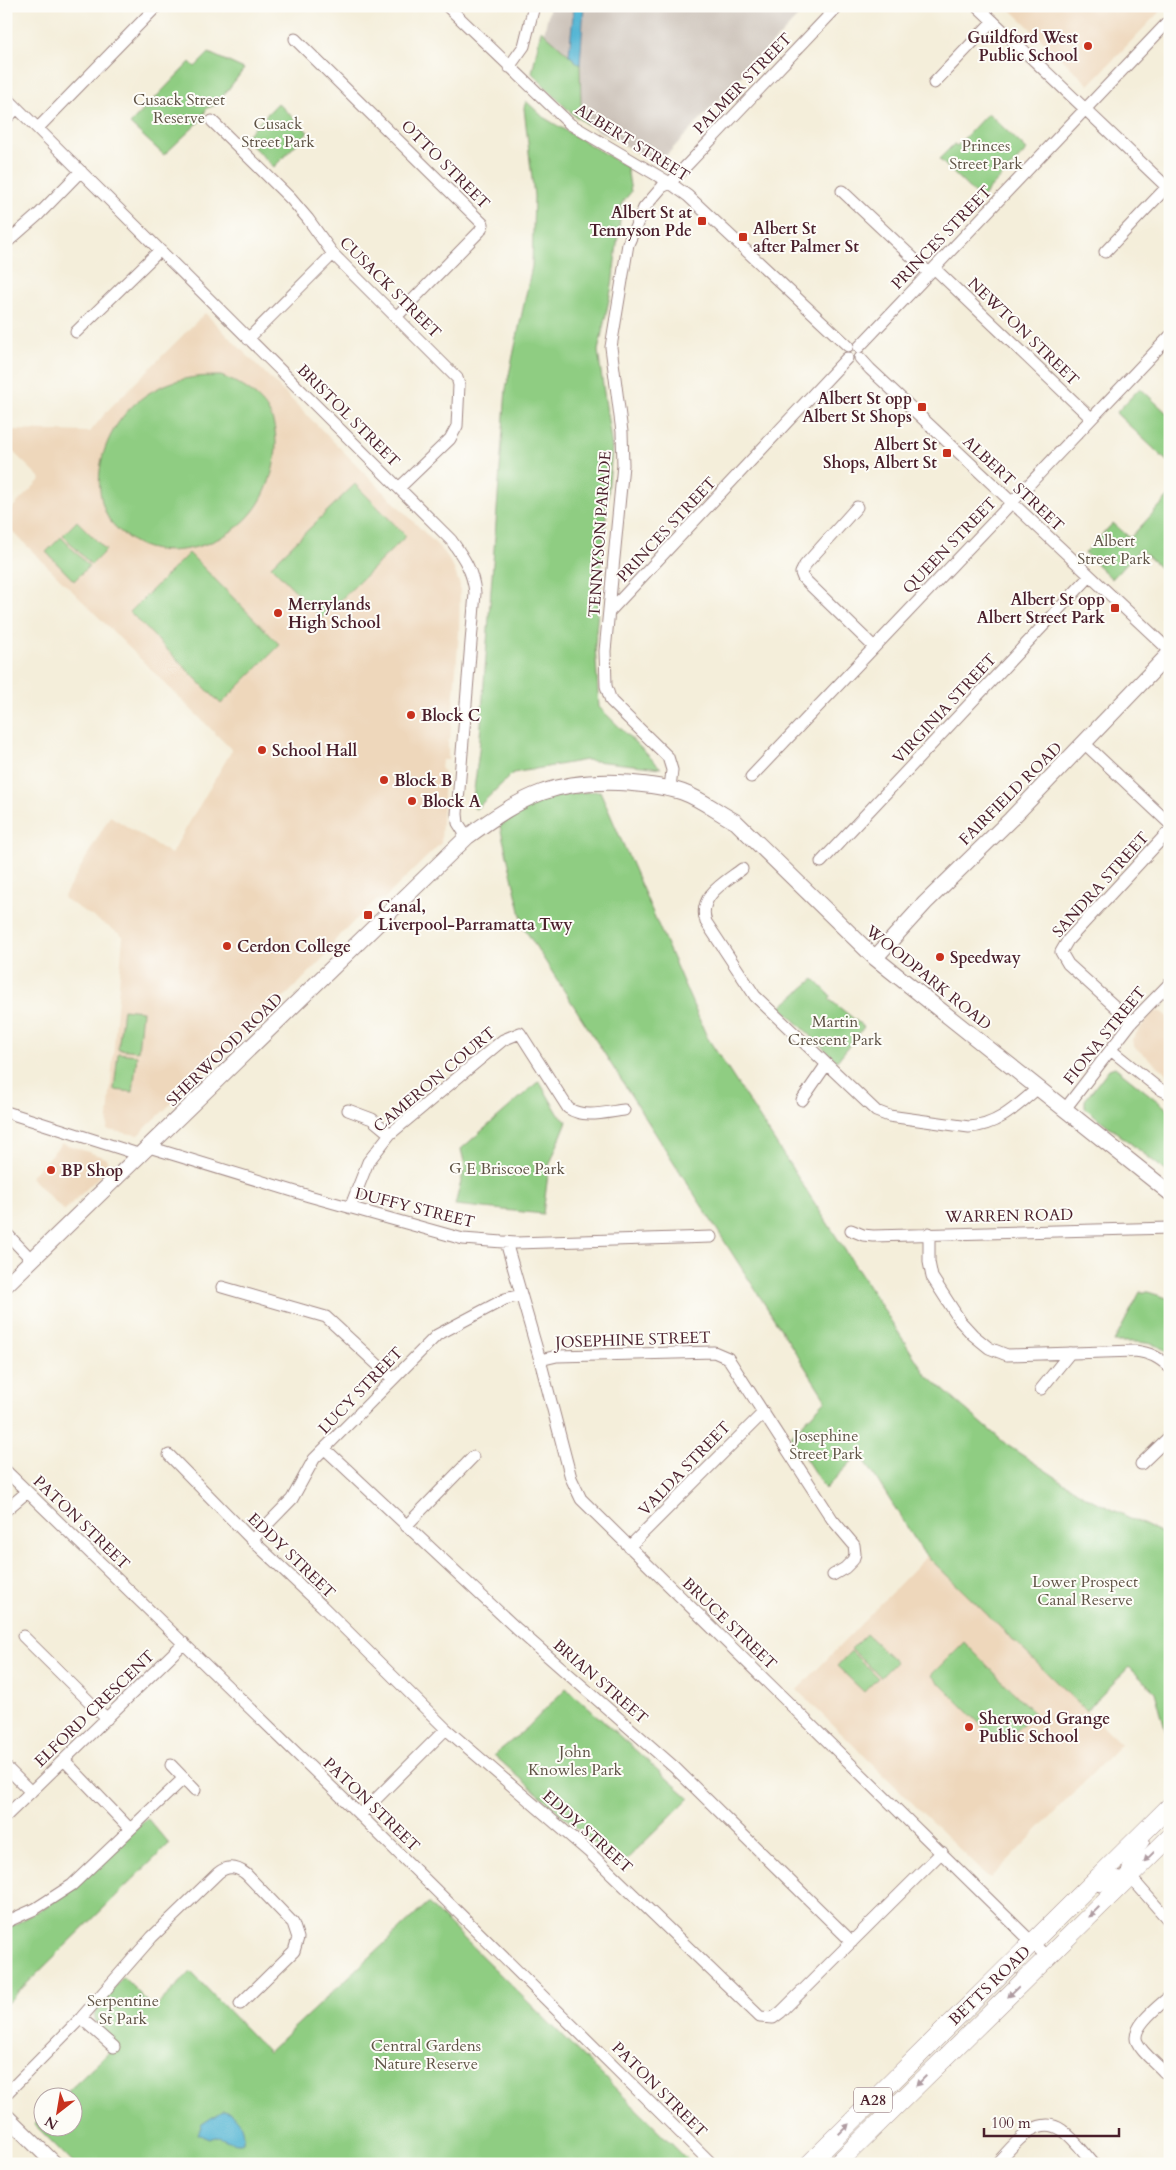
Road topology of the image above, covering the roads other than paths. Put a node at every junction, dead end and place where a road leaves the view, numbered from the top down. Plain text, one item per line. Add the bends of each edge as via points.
1 (157, 6) edge
2 (446, 6) edge
3 (534, 6) edge
4 (838, 6) edge
5 (978, 6) edge
6 (1170, 20) edge
7 (993, 21) junction
8 (295, 39) dead end
9 (509, 67) junction
10 (934, 83) dead end
11 (6, 97) edge
12 (17, 108) junction
13 (1085, 109) junction
14 (6, 119) edge
15 (212, 121) dead end
16 (38, 128) junction
17 (81, 171) junction
18 (670, 182) junction
19 (1168, 188) edge
20 (842, 192) dead end
21 (6, 243) edge
22 (159, 250) junction
23 (1105, 252) dead end
24 (332, 254) junction
25 (932, 271) junction
26 (397, 316) junction
27 (76, 332) dead end
28 (1170, 336) edge
29 (248, 339) junction
30 (856, 350) junction
31 (1091, 418) junction
32 (399, 488) junction
33 (1011, 503) junction
34 (857, 507) dead end
35 (1090, 576) junction
36 (610, 611) junction
37 (874, 647) junction
38 (1170, 652) edge
39 (1084, 743) junction
40 (751, 777) dead end
41 (670, 784) junction
42 (1170, 824) edge
43 (1170, 830) edge
44 (467, 837) junction
45 (821, 862) dead end
46 (742, 869) dead end
47 (875, 958) junction
48 (1170, 983) edge
49 (1132, 1022) junction
50 (1112, 1051) junction
51 (826, 1065) junction
52 (1038, 1088) junction
53 (1170, 1094) edge
54 (802, 1100) dead end
55 (1065, 1109) junction
56 (348, 1110) dead end
57 (624, 1110) dead end
58 (6, 1112) edge
59 (390, 1134) junction
60 (145, 1151) junction
61 (1170, 1193) edge
62 (350, 1208) junction
63 (1170, 1228) edge
64 (851, 1230) dead end
65 (6, 1233) edge
66 (929, 1233) junction
67 (711, 1237) dead end
68 (506, 1242) junction
69 (32, 1260) junction
70 (6, 1285) edge
71 (222, 1287) dead end
72 (520, 1295) junction
73 (1070, 1353) junction
74 (540, 1360) junction
75 (1170, 1368) edge
76 (393, 1379) junction
77 (1040, 1389) dead end
78 (764, 1412) junction
79 (1170, 1436) edge
80 (325, 1449) junction
81 (169, 1455) dead end
82 (473, 1457) dead end
83 (1141, 1464) dead end
84 (6, 1471) edge
85 (27, 1492) junction
86 (6, 1510) edge
87 (406, 1526) junction
88 (252, 1540) junction
89 (629, 1547) junction
90 (833, 1575) dead end
91 (23, 1636) dead end
92 (184, 1643) junction
93 (107, 1719) junction
94 (446, 1729) junction
95 (64, 1760) junction
96 (171, 1765) dead end
97 (6, 1767) edge
98 (184, 1778) junction
99 (195, 1790) dead end
100 (31, 1792) junction
101 (1170, 1806) edge
102 (360, 1815) junction
103 (6, 1816) edge
104 (1150, 1826) junction
105 (130, 1829) junction
106 (1170, 1837) edge
107 (942, 1852) junction
108 (1129, 1878) junction
109 (1077, 1898) junction
110 (6, 1922) edge
111 (1170, 1922) edge
112 (852, 1942) junction
113 (1032, 1942) junction
114 (1048, 1958) junction
115 (1170, 1996) edge
116 (240, 2004) dead end
117 (81, 2018) junction
118 (114, 2047) dead end
119 (1164, 2072) dead end
120 (6, 2094) edge
121 (8, 2121) edge
122 (55, 2164) edge
123 (712, 2164) edge
124 (809, 2164) edge
125 (837, 2164) edge
126 (996, 2164) edge
127 (1094, 2164) edge

1 - 16 street
2 - 9 street, ALBERT STREET
3 - 9 street via 524,46
4 - 18 street, PALMER STREET
5 - 7 street
6 - 13 street, PRINCES STREET
7 - 10 street
7 - 13 street
8 - 26 street, OTTO STREET via 483,224 480,232
9 - 18 street, ALBERT STREET via 570,124
11 - 12 street, BRISTOL STREET
12 - 14 street
12 - 16 street, BRISTOL STREET
13 - 19 street
13 - 25 street, PRINCES STREET
15 - 24 street, CUSACK STREET via 291,199
16 - 17 street, BRISTOL STREET
17 - 21 street via 40,214
17 - 22 street, BRISTOL STREET
18 - 30 street, ALBERT STREET
18 - 36 street, TENNYSON PARADE via 644,208 628,244 611,347 623,466
19 - 23 street
20 - 25 street, NEWTON STREET
22 - 27 street
22 - 29 street, BRISTOL STREET
24 - 26 street, CUSACK STREET
24 - 29 street
25 - 30 street, PRINCES STREET
25 - 31 street, NEWTON STREET
26 - 32 street, CUSACK STREET via 449,369 459,385 456,426 450,438
28 - 31 street, QUEEN STREET
29 - 32 street, BRISTOL STREET
30 - 33 street, ALBERT STREET
30 - 36 street, PRINCES STREET via 855,361 847,358
31 - 33 street, QUEEN STREET
32 - 44 street, BRISTOL STREET via 451,540 465,559 474,582 457,814 458,823
33 - 35 street, ALBERT STREET
33 - 37 street, QUEEN STREET
34 - 37 street via 805,564 801,573
35 - 38 street, ALBERT STREET
35 - 45 street, VIRGINIA STREET
36 - 41 street, TENNYSON PARADE via 605,651 606,686 611,702 668,758 671,763
37 - 40 street, QUEEN STREET
38 - 39 main road, FAIRFIELD ROAD
39 - 42 street
39 - 47 main road, FAIRFIELD ROAD
41 - 44 main road, SHERWOOD ROAD via 608,782 547,786 513,794 482,817
41 - 47 main road, WOODPARK ROAD via 736,822
43 - 49 street, SANDRA STREET via 1068,940 1061,952 1068,964
44 - 60 main road, SHERWOOD ROAD
46 - 51 street via 709,896 703,910 706,922 755,996
47 - 52 main road, WOODPARK ROAD
48 - 49 street, FIONA STREET
49 - 50 street, FIONA STREET
50 - 53 street
50 - 55 street, FIONA STREET
51 - 52 street via 882,1114 969,1127 996,1121
51 - 54 street
52 - 55 main road, WOODPARK ROAD
55 - 61 main road, WOODPARK ROAD
56 - 59 street via 372,1119
57 - 59 street, CAMERON COURT via 591,1114 573,1112 520,1033 502,1040
58 - 60 street, DUFFY STREET
59 - 62 street, CAMERON COURT via 368,1162
60 - 62 street, DUFFY STREET
60 - 69 main road, SHERWOOD ROAD
62 - 68 street, DUFFY STREET via 456,1238
63 - 66 street, WARREN ROAD
64 - 66 street, WARREN ROAD via 873,1236
65 - 69 street
66 - 73 street via 932,1277 961,1322 989,1348 1007,1355
67 - 68 street, DUFFY STREET
68 - 72 street, BRUCE STREET
69 - 70 main road, SHERWOOD ROAD
71 - 76 street via 326,1317
72 - 74 street, BRUCE STREET
72 - 76 street, LUCY STREET via 505,1299 438,1335
73 - 75 street via 1135,1351 1160,1358
73 - 77 street
74 - 78 street, JOSEPHINE STREET via 557,1356 721,1353 732,1362
74 - 89 street, BRUCE STREET via 577,1493
76 - 80 street, LUCY STREET
78 - 89 street, VALDA STREET
78 - 90 street, JOSEPHINE STREET via 832,1519 854,1544 853,1560
79 - 83 street
80 - 87 street, BRIAN STREET
80 - 88 street, LUCY STREET via 312,1463 290,1503
81 - 88 street, EDDY STREET
82 - 87 street
84 - 85 street, PATON STREET
85 - 86 street
85 - 92 street, PATON STREET
87 - 112 street, BRIAN STREET via 674,1767
88 - 94 street, EDDY STREET
89 - 107 street, BRUCE STREET
91 - 93 street
92 - 93 street, ELFORD CRESCENT
92 - 102 street, PATON STREET
93 - 95 street, ELFORD CRESCENT
94 - 102 street
94 - 112 street, EDDY STREET via 589,1852 760,2017 777,2016
95 - 100 street, ELFORD CRESCENT
95 - 105 street
96 - 98 street
97 - 100 street
98 - 99 street
98 - 105 street
100 - 103 street, ELFORD CRESCENT
101 - 104 highway, BETTS ROAD / A28
102 - 123 street, PATON STREET
104 - 108 street via 1128,1866
104 - 109 highway, BETTS ROAD / A28
105 - 110 street via 72,1884 35,1910
106 -> 108 highway, BETTS ROAD / A28
107 - 112 street, EDDY STREET
107 - 113 street, BRUCE STREET
108 - 109 street via 1114,1876 1091,1894
108 - 111 street
108 -> 114 highway, BETTS ROAD / A28
109 - 113 highway, BETTS ROAD / A28
113 - 114 street, BRUCE STREET
124 -> 113 highway, BETTS ROAD / A28
114 -> 125 highway, BETTS ROAD / A28
115 - 119 street via 1132,2035
116 - 117 street via 303,1938 293,1923 246,1874 230,1864 152,1937
117 - 118 street
117 - 120 street
121 - 122 main road
126 - 127 street via 1030,2130 1047,2119 1064,2131

